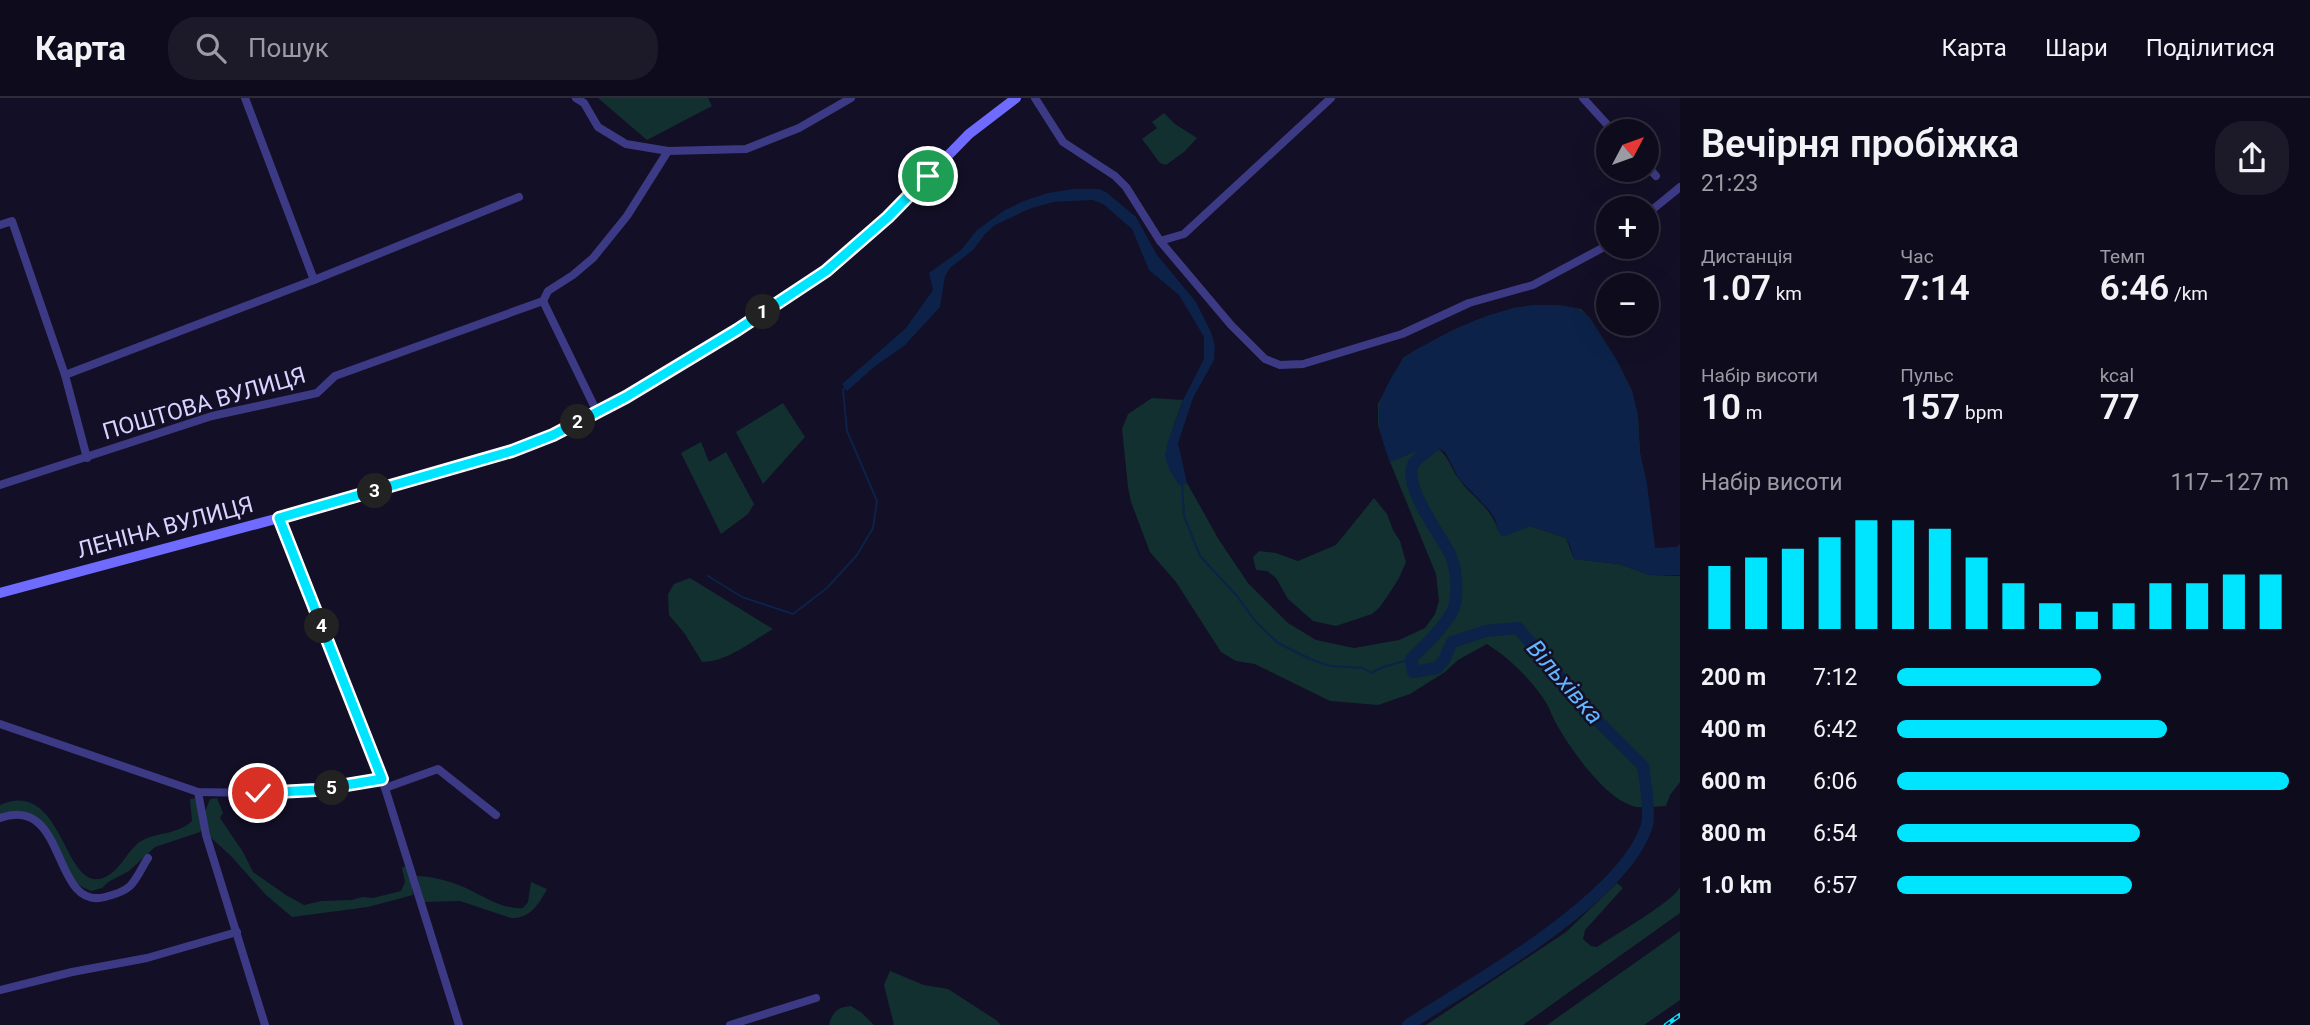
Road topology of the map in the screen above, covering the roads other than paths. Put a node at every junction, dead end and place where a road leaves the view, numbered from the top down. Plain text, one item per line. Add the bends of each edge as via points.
1 (245, 98) edge
2 (576, 98) edge
3 (851, 98) edge
4 (1016, 98) edge
5 (1035, 98) edge
6 (1331, 98) edge
7 (1583, 98) edge
8 (1602, 119) edge
9 (668, 151) junction
10 (1680, 187) edge
11 (519, 197) dead end
12 (1659, 204) edge
13 (0, 225) edge
14 (1160, 241) junction
15 (1596, 251) edge
16 (314, 280) junction
17 (543, 300) junction
18 (65, 376) junction
19 (597, 412) junction
20 (87, 458) junction
21 (0, 485) edge
22 (279, 518) junction
23 (0, 593) edge
24 (0, 724) edge
25 (383, 783) junction
26 (198, 792) junction
27 (496, 815) dead end
28 (0, 818) edge
29 (148, 858) dead end
30 (237, 932) junction
31 (0, 990) edge
32 (816, 998) dead end
33 (265, 1025) edge
34 (460, 1025) edge
35 (730, 1025) edge

1 - 16 street
2 - 9 street via 598,127 626,144
3 - 9 street via 799,128 746,149
4 - 19 street, ЛЕНІНА ВУЛИЦЯ via 969,134 888,217 826,271 737,330
5 - 14 street via 1063,142 1126,187
6 - 14 street via 1184,234
7 - 8 street
9 - 17 street, ПОШТОВА ВУЛИЦЯ via 627,216 593,258 548,290
10 - 12 street
11 - 16 street
13 - 18 street via 12,221
14 - 15 street via 1231,325 1265,359 1280,365 1303,364 1402,334 1469,303 1533,285
16 - 18 street
17 - 19 street
17 - 20 street, ПОШТОВА ВУЛИЦЯ via 335,376 317,393 212,416
18 - 20 street
19 - 22 street, ЛЕНІНА ВУЛИЦЯ via 512,451
20 - 21 street, ПОШТОВА ВУЛИЦЯ
22 - 23 street, ЛЕНІНА ВУЛИЦЯ
22 - 25 street
24 - 26 street
25 - 26 street via 258,793
25 - 27 street via 438,769
25 - 34 street
26 - 30 street via 206,835
28 - 29 street via 22,815 41,825 67,875 84,894 100,898 130,886
30 - 31 street via 147,958
30 - 33 street
32 - 35 street

